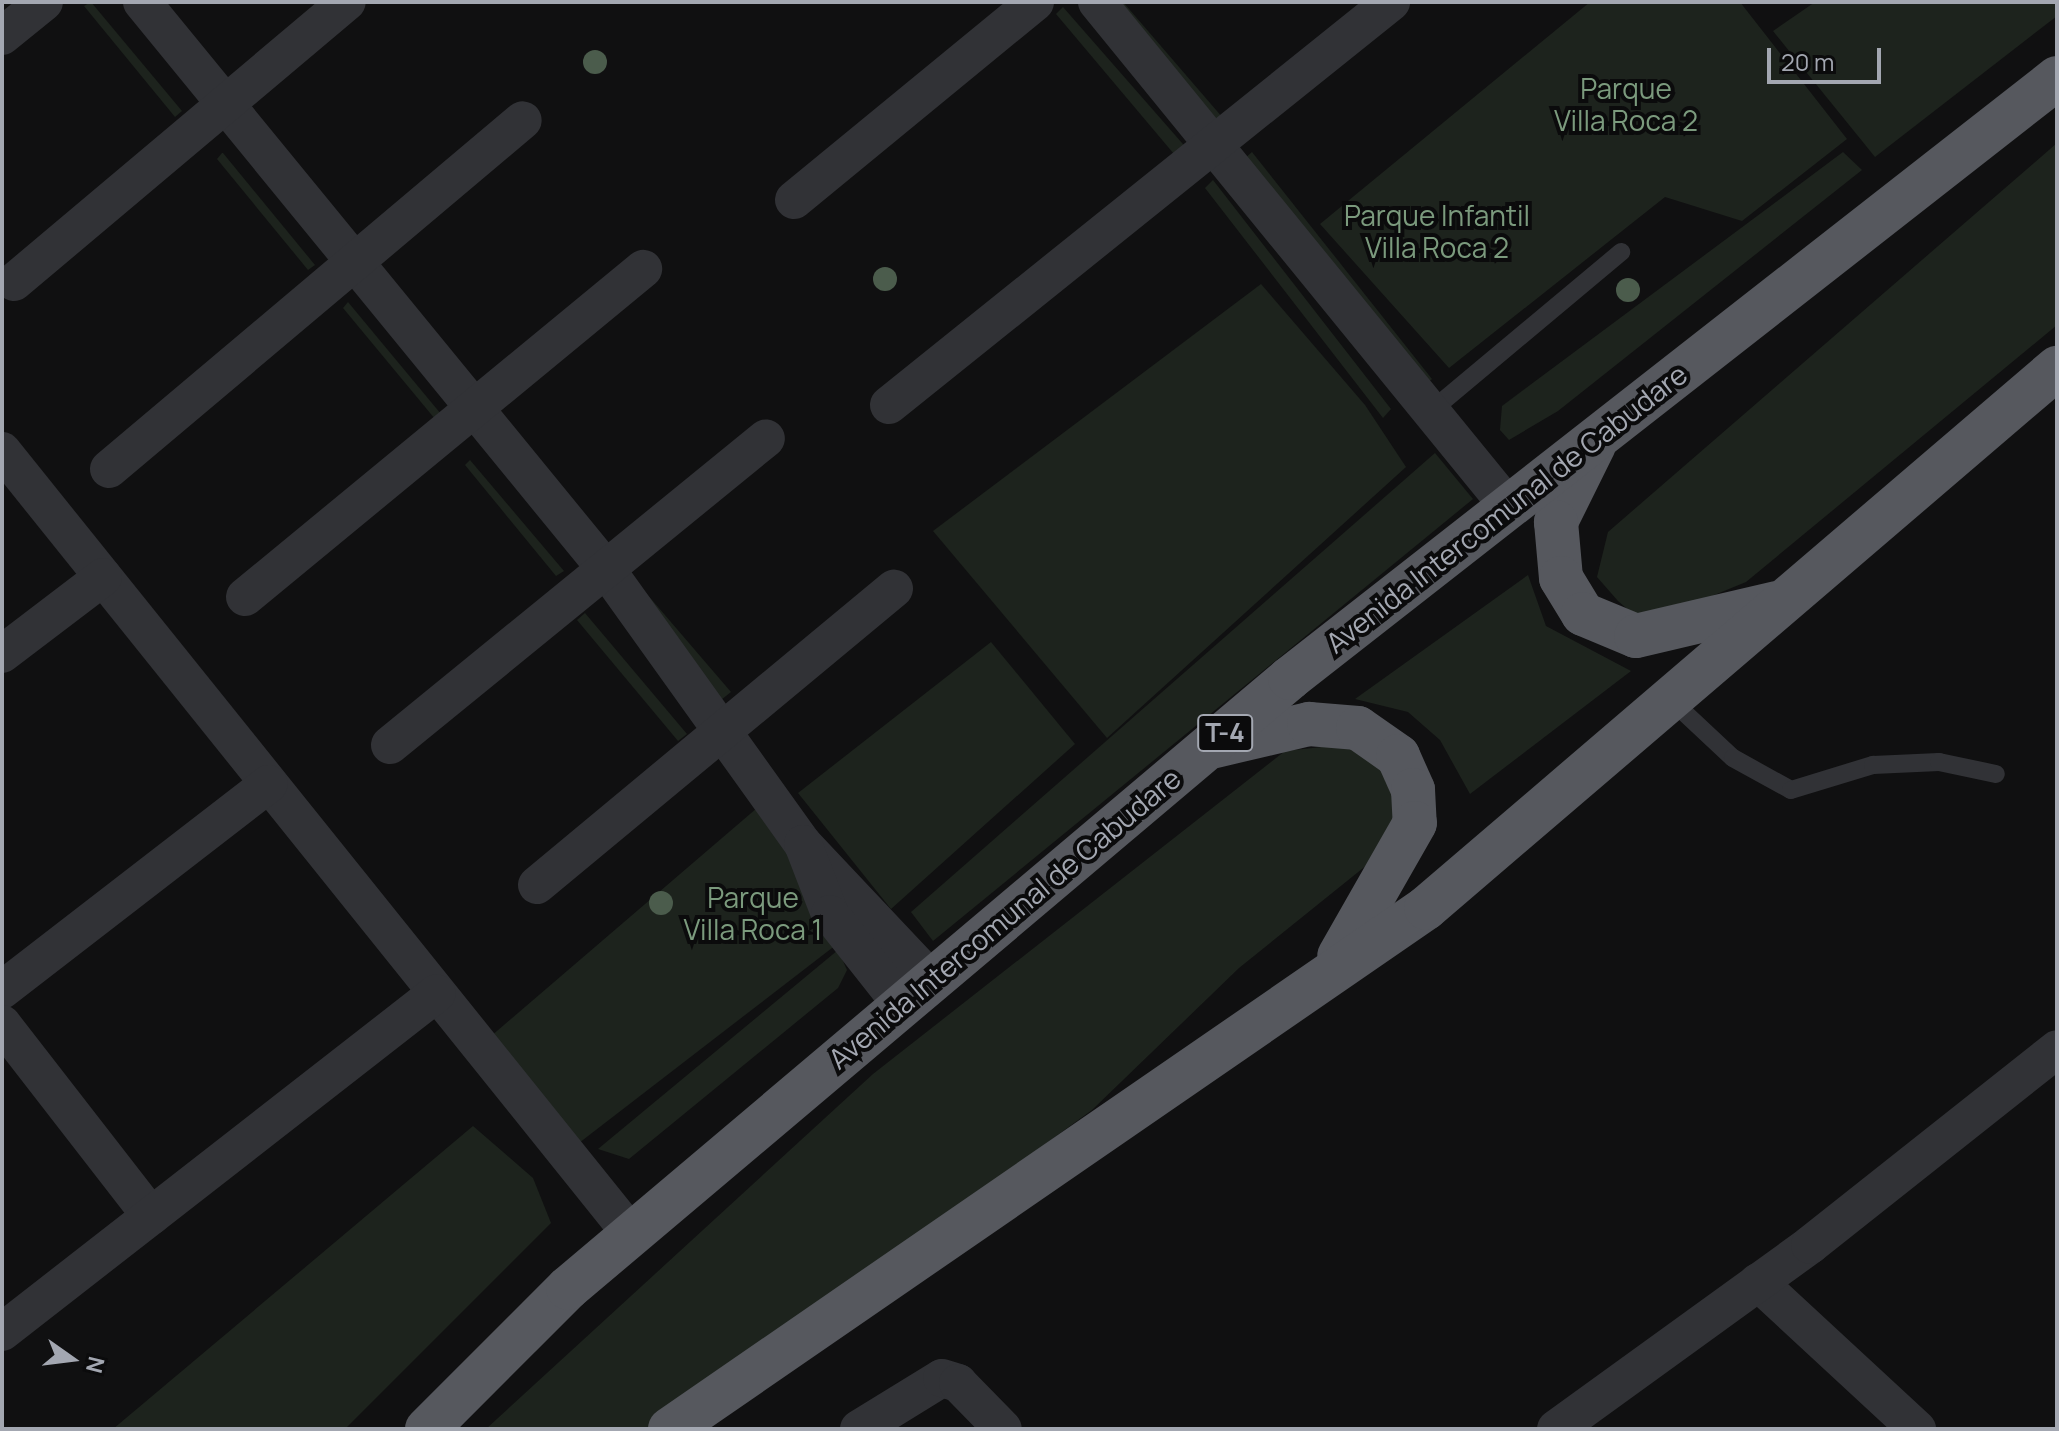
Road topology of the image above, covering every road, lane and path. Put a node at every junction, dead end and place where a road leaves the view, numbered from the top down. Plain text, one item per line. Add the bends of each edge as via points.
1 (44, 2) edge
2 (142, 2) edge
3 (347, 2) edge
4 (1035, 2) edge
5 (1097, 2) edge
6 (1391, 2) edge
7 (2, 36) edge
8 (2057, 78) edge
9 (225, 104) junction
10 (523, 120) dead end
11 (1214, 145) junction
12 (794, 200) dead end
13 (1621, 252) dead end
14 (354, 262) junction
15 (643, 269) dead end
16 (14, 282) dead end
17 (2057, 368) edge
18 (889, 405) dead end
19 (474, 409) junction
20 (1431, 411) junction
21 (1598, 435) junction
22 (766, 438) dead end
23 (2, 451) edge
24 (109, 469) dead end
25 (1508, 506) junction
26 (606, 569) junction
27 (103, 577) junction
28 (894, 589) dead end
29 (245, 597) dead end
30 (1784, 601) junction
31 (2, 654) edge
32 (1672, 701) junction
33 (715, 730) junction
34 (390, 745) dead end
35 (1208, 747) junction
36 (1996, 774) dead end
37 (269, 784) junction
38 (537, 885) dead end
39 (1331, 968) junction
40 (2, 990) edge
41 (916, 992) junction
42 (437, 993) junction
43 (2, 1024) edge
44 (2057, 1049) edge
45 (151, 1216) junction
46 (631, 1234) junction
47 (1758, 1282) junction
48 (2, 1332) edge
49 (427, 1429) edge
50 (670, 1429) edge
51 (859, 1429) edge
52 (1003, 1429) edge
53 (1556, 1429) edge
54 (1917, 1429) edge

1 - 7 street
2 - 9 street
3 - 9 street
4 - 12 street
5 - 11 street
6 - 11 street
8 - 21 highway, Avenida Intercomunal de Cabudare / T-4
9 - 14 street
9 - 16 street
10 - 14 street
11 - 18 street
11 - 20 street
13 - 20 lane
14 - 19 street
14 - 24 street
15 - 19 street
17 - 30 highway, T-4
19 - 26 street
19 - 29 street
20 - 25 street
21 - 25 highway, Avenida Intercomunal de Cabudare / T-4
21 - 30 highway, T-4 via 1556,522 1561,578 1583,614 1636,636
22 - 26 street
23 - 27 street
25 - 35 highway, Avenida Intercomunal de Cabudare / T-4
26 - 33 street
26 - 34 street
27 - 31 street
27 - 37 street
28 - 33 street
30 - 32 highway, T-4
32 - 36 lane via 1733,758 1791,790 1873,765 1939,762
32 - 39 highway, T-4 via 1426,908
33 - 38 street
33 - 41 street
35 - 39 highway, T-4 via 1309,724 1358,728 1398,756 1413,790 1415,823 1403,854
35 - 41 highway, Avenida Intercomunal de Cabudare / T-4
37 - 40 street
37 - 42 street
39 - 50 highway, T-4
41 - 46 highway, Avenida Intercomunal de Cabudare / T-4
42 - 45 street
42 - 46 street
43 - 45 street
44 - 47 street
45 - 48 street
46 - 49 highway, Avenida Intercomunal de Cabudare / T-4
47 - 53 street
47 - 54 street
51 - 52 street via 942,1378 958,1383

